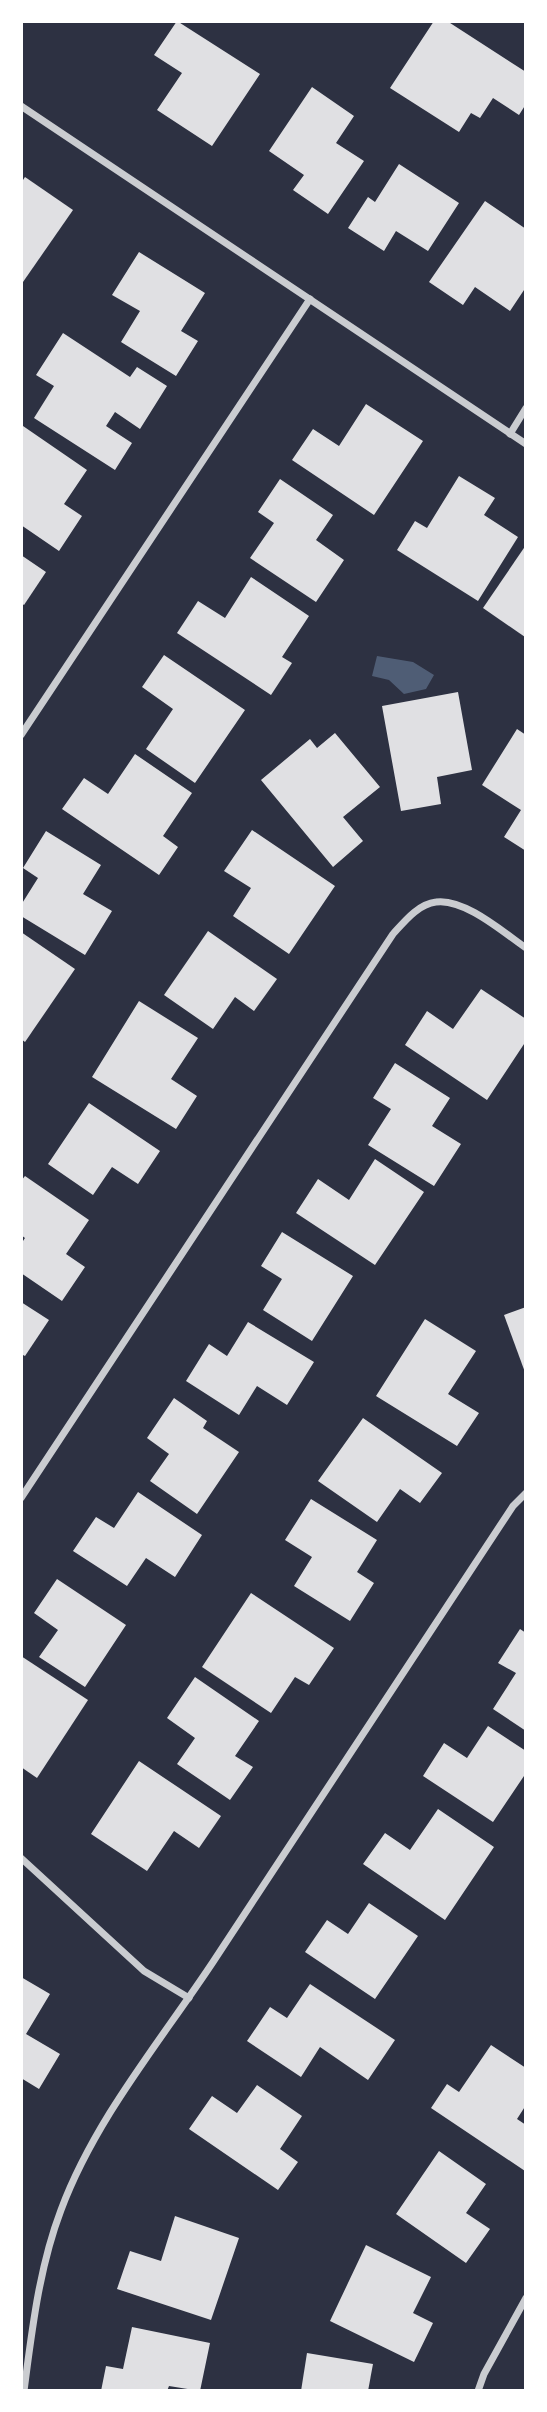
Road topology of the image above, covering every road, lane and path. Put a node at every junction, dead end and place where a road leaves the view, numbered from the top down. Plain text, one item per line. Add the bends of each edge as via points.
1 (21, 106) edge
2 (310, 299) junction
3 (526, 408) edge
4 (510, 434) junction
5 (526, 444) edge
6 (21, 734) edge
7 (526, 948) edge
8 (526, 1493) edge
9 (21, 1499) edge
10 (21, 1858) edge
11 (189, 1998) junction
12 (526, 2298) edge
13 (24, 2391) edge
14 (478, 2391) edge

1 - 2 street
2 - 4 street
2 - 6 street
3 - 4 street
4 - 5 street
7 - 9 street via 457,904 434,902 412,913 393,934
8 - 11 street via 513,1506
10 - 11 street via 144,1971
11 - 13 street via 132,2080 61,2209 42,2272
12 - 14 street

